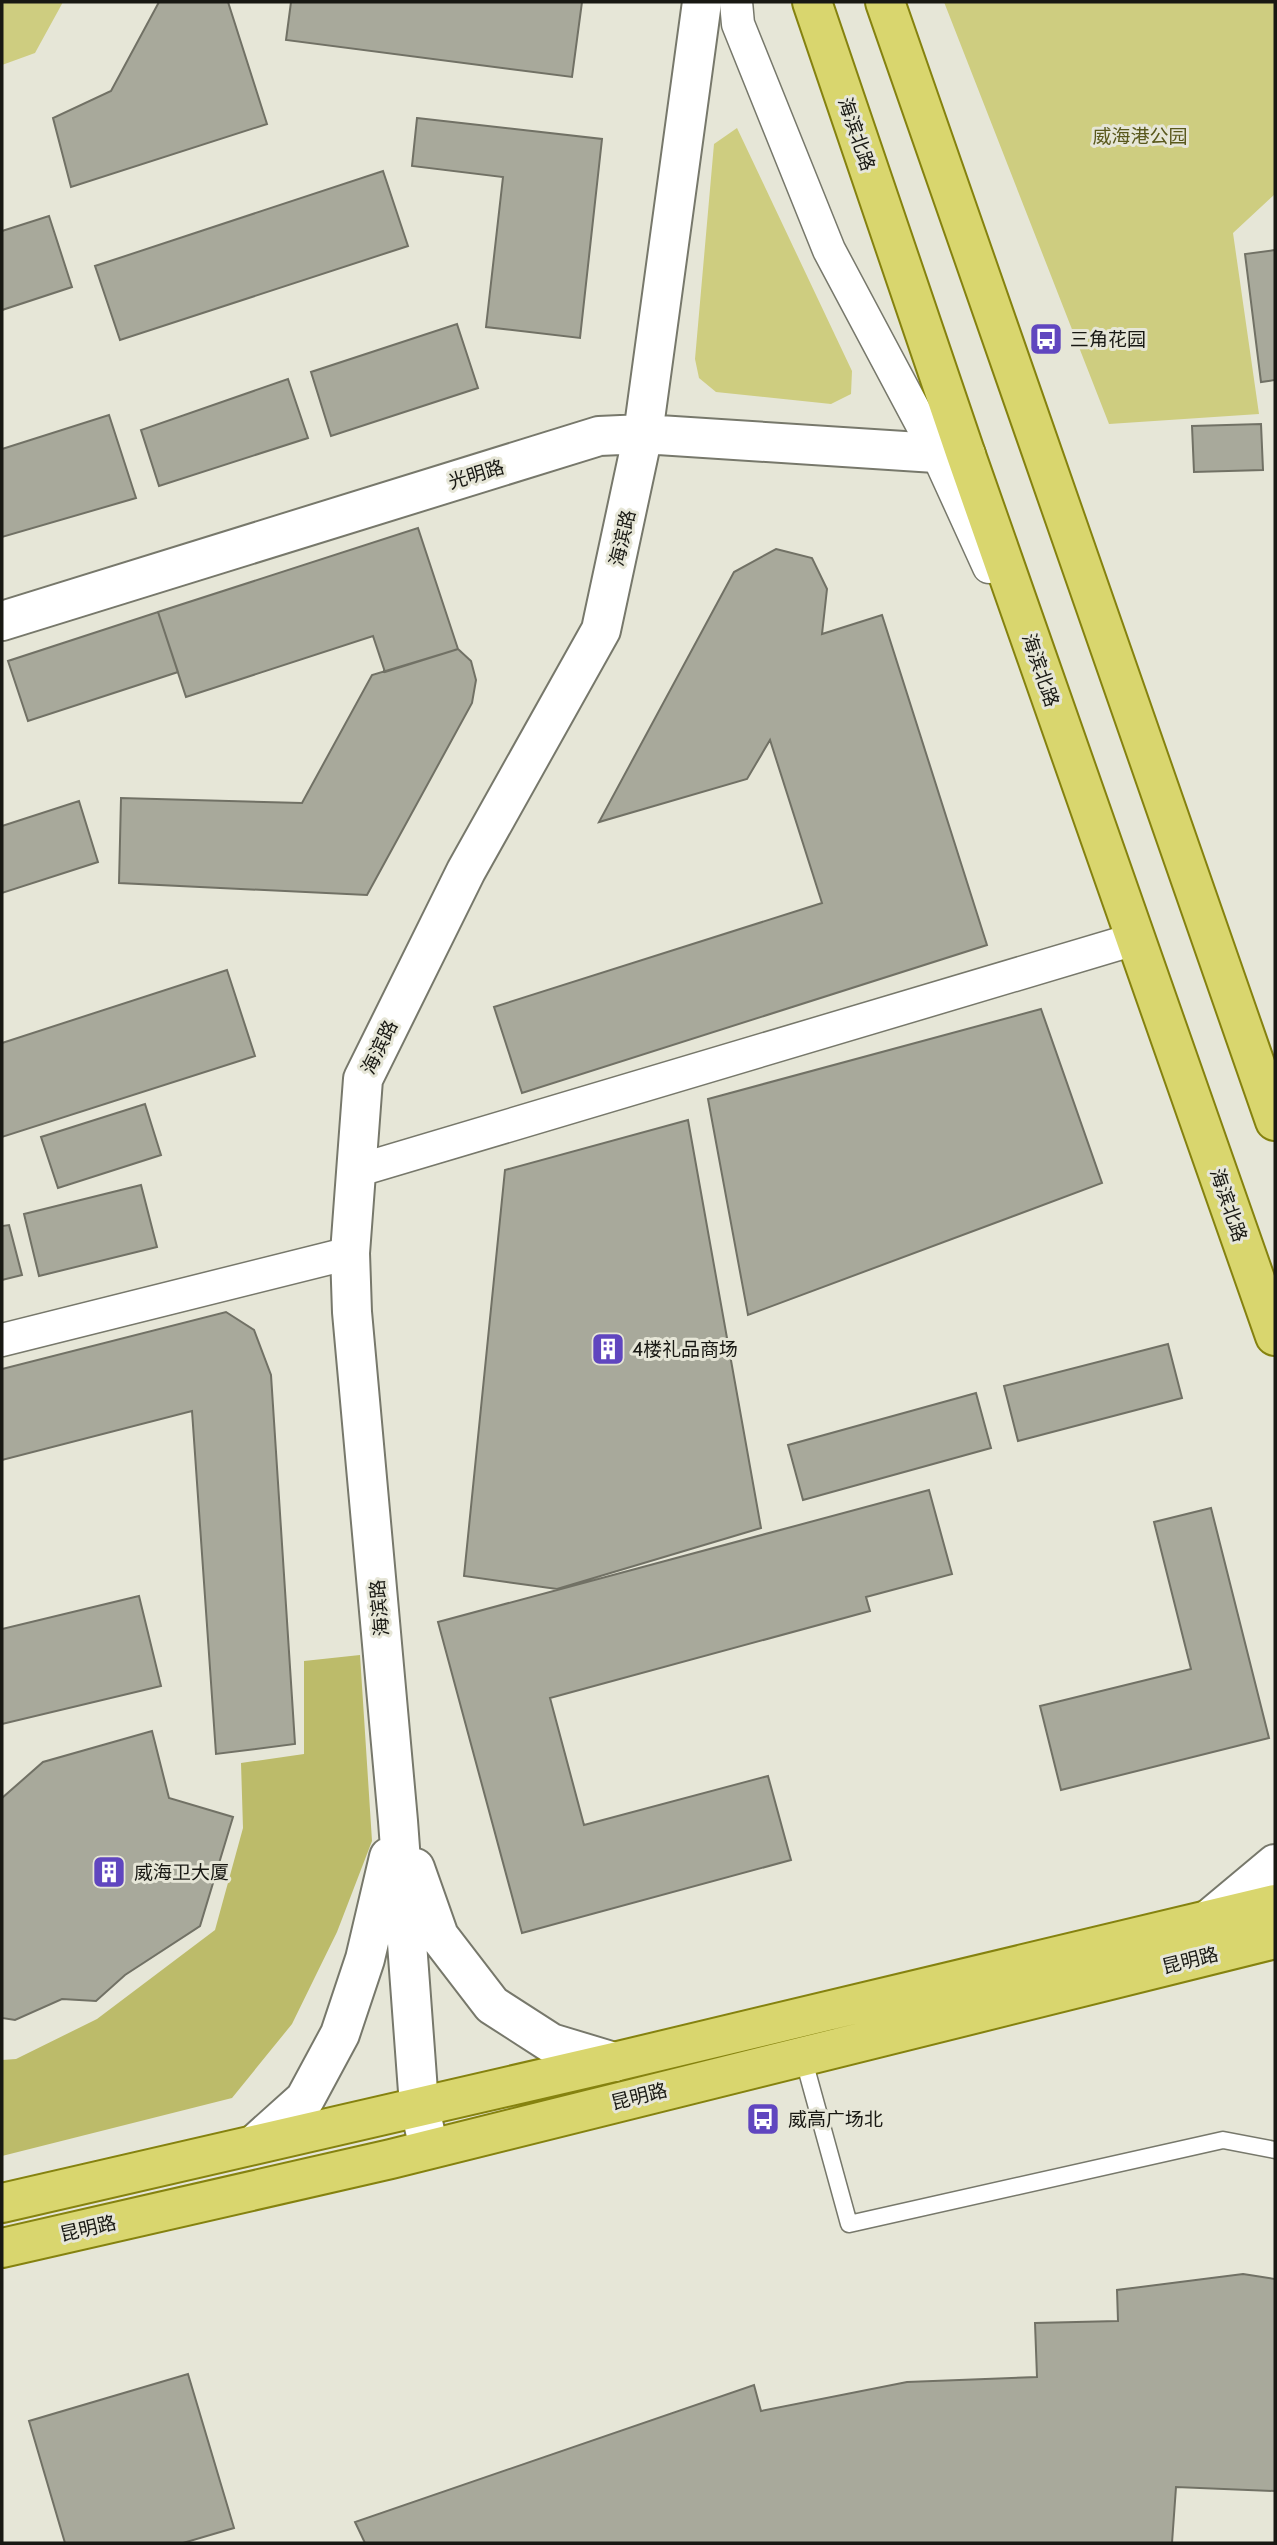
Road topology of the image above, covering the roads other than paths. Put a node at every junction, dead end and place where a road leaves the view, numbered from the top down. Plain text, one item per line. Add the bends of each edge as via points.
1 (702, 2) edge
2 (736, 2) edge
3 (812, 2) edge
4 (885, 2) edge
5 (643, 434) junction
6 (951, 454) junction
7 (2, 621) edge
8 (1135, 939) junction
9 (1275, 1121) edge
10 (356, 1171) junction
11 (350, 1253) junction
12 (1275, 1336) edge
13 (2, 1340) edge
14 (398, 1821) junction
15 (1275, 1864) edge
16 (1275, 1904) edge
17 (1212, 1937) junction
18 (1275, 1939) edge
19 (1275, 1958) edge
20 (798, 2037) junction
21 (614, 2062) junction
22 (419, 2105) junction
23 (255, 2144) junction
24 (429, 2148) junction
25 (1275, 2150) edge
26 (2, 2203) edge
27 (2, 2248) edge

1 - 5 main road, 海滨路
2 - 6 street via 738,24 829,250
3 - 6 main road, 海滨北路
4 - 9 main road
5 - 6 main road, 光明路
5 - 7 main road, 光明路 via 599,436
5 - 10 main road, 海滨路 via 601,630 466,871 363,1079
6 - 8 main road, 海滨北路 via 1053,704
8 - 10 street
8 - 12 main road, 海滨北路
10 - 11 main road, 海滨路
11 - 13 street
11 - 14 main road, 海滨路
14 - 21 main road via 439,1936 492,2005 551,2043
14 - 22 main road, 海滨路
14 - 23 main road via 365,1959 340,2035 305,2099
15 - 17 main road
16 - 17 main road, 昆明路
17 - 18 main road, 昆明路
17 - 19 main road
17 - 20 main road, 昆明路
20 - 21 main road, 昆明路
20 - 24 main road, 昆明路
20 - 25 lane via 849,2224 1223,2140
21 - 22 main road, 昆明路
22 - 23 main road, 昆明路
22 - 24 main road, 海滨路
23 - 26 main road, 昆明路
24 - 27 main road, 昆明路

